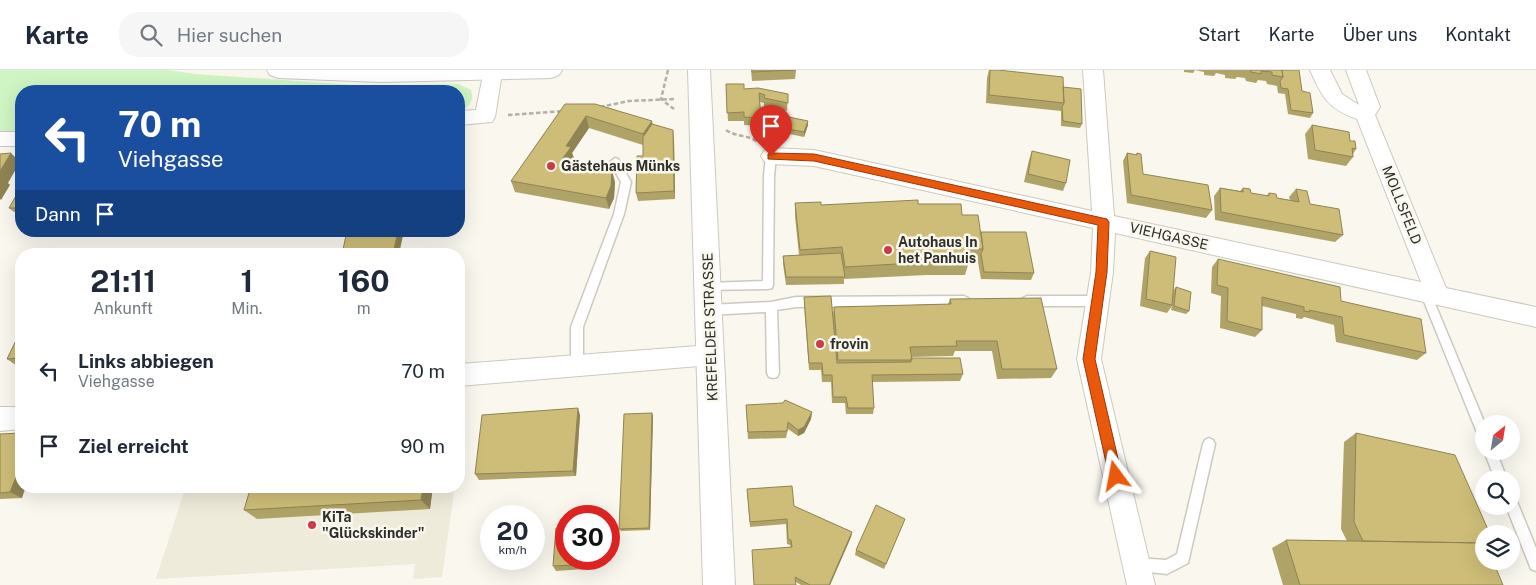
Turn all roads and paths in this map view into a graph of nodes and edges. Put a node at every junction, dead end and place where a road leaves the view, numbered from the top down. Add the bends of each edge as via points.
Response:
1 (278, 70) edge
2 (552, 70) edge
3 (668, 70) edge
4 (699, 70) edge
5 (1093, 70) edge
6 (1320, 70) edge
7 (1356, 70) edge
8 (492, 73) junction
9 (701, 98) junction
10 (661, 99) junction
11 (595, 108) edge
12 (568, 110) edge
13 (1365, 114) junction
14 (485, 117) junction
15 (465, 118) edge
16 (725, 122) edge
17 (0, 139) edge
18 (15, 139) edge
19 (771, 156) junction
20 (614, 162) dead end
21 (1104, 222) junction
22 (1432, 295) junction
23 (709, 298) junction
24 (975, 301) edge
25 (1012, 301) edge
26 (1097, 301) junction
27 (771, 308) junction
28 (1536, 317) edge
29 (711, 355) junction
30 (577, 366) junction
31 (773, 373) dead end
32 (465, 375) edge
33 (1477, 415) edge
34 (15, 418) edge
35 (0, 419) edge
36 (1209, 444) dead end
37 (1516, 515) edge
38 (1536, 564) edge
39 (1139, 575) edge
40 (719, 585) edge

1 - 8 main road
2 - 8 main road
3 - 10 path
4 - 9 main road, KREFELDER STRASSE
5 - 21 street
6 - 13 street via 1335,101 1349,110
7 - 13 street, MOLLSFELD via 1370,107
8 - 14 street
9 - 10 path
9 - 23 main road, KREFELDER STRASSE
10 - 11 path
12 - 14 path
13 - 22 street, MOLLSFELD
14 - 15 street
16 - 19 path via 726,130 733,135 754,139
17 - 18 street
19 - 21 street, VIEHGASSE via 814,158
19 - 23 lane via 768,285
20 - 30 lane via 626,182 620,214 577,327
21 - 22 street, VIEHGASSE
21 - 26 street
22 - 28 street, VIEHGASSE
22 - 33 lane
23 - 27 lane
23 - 29 main road, KREFELDER STRASSE
24 - 27 lane via 796,302
25 - 26 lane
26 - 39 street via 1089,359
27 - 31 lane
29 - 30 street
29 - 40 main road, KREFELDER STRASSE
30 - 32 street
34 - 35 street
36 - 39 lane via 1183,558 1167,567
37 - 38 lane

